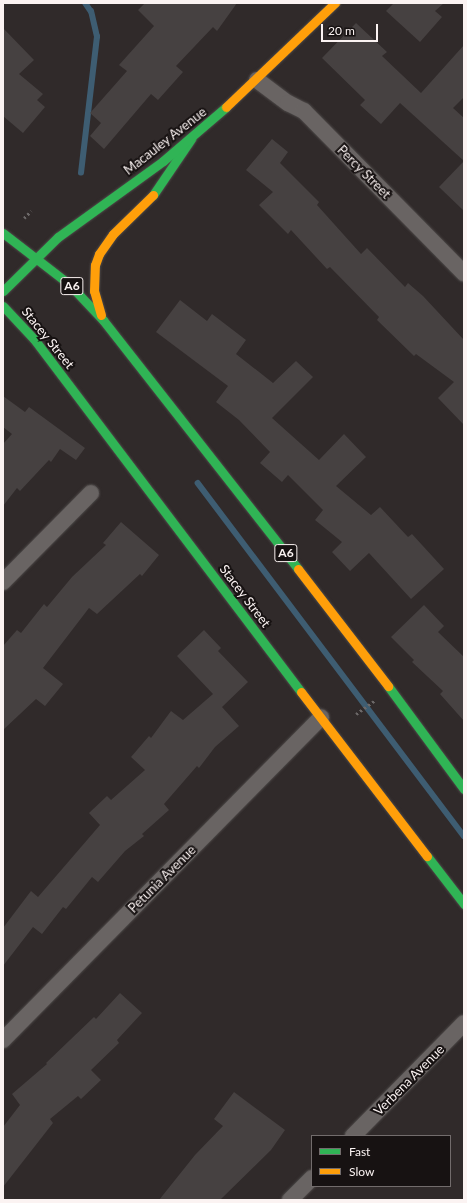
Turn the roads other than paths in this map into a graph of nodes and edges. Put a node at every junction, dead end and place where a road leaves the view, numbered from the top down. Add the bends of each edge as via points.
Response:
1 (335, 3) edge
2 (257, 80) junction
3 (191, 139) junction
4 (3, 234) edge
5 (34, 258) junction
6 (464, 274) edge
7 (3, 291) edge
8 (3, 306) edge
9 (103, 320) junction
10 (91, 493) dead end
11 (3, 582) edge
12 (321, 717) junction
13 (464, 789) edge
14 (464, 904) edge
15 (464, 1023) edge
16 (3, 1040) edge
17 (354, 1135) edge
18 (311, 1179) edge
19 (290, 1200) edge

1 - 2 main road, Macauley Avenue
2 - 3 main road, Macauley Avenue
2 - 6 street, Percy Street via 288,103 304,111
3 - 5 main road, Macauley Avenue via 58,237
3 - 9 main road via 156,192 113,234 99,254 95,265 94,292
4 - 5 main road, A6
5 - 7 main road, Macauley Avenue
5 - 9 main road, A6 via 69,284
8 - 12 main road, Stacey Street via 34,339 156,503
9 - 13 main road, A6 via 366,656
10 - 11 street
12 - 14 main road, Stacey Street
12 - 16 street, Petunia Avenue
15 - 17 street, Verbena Avenue
18 - 19 street

